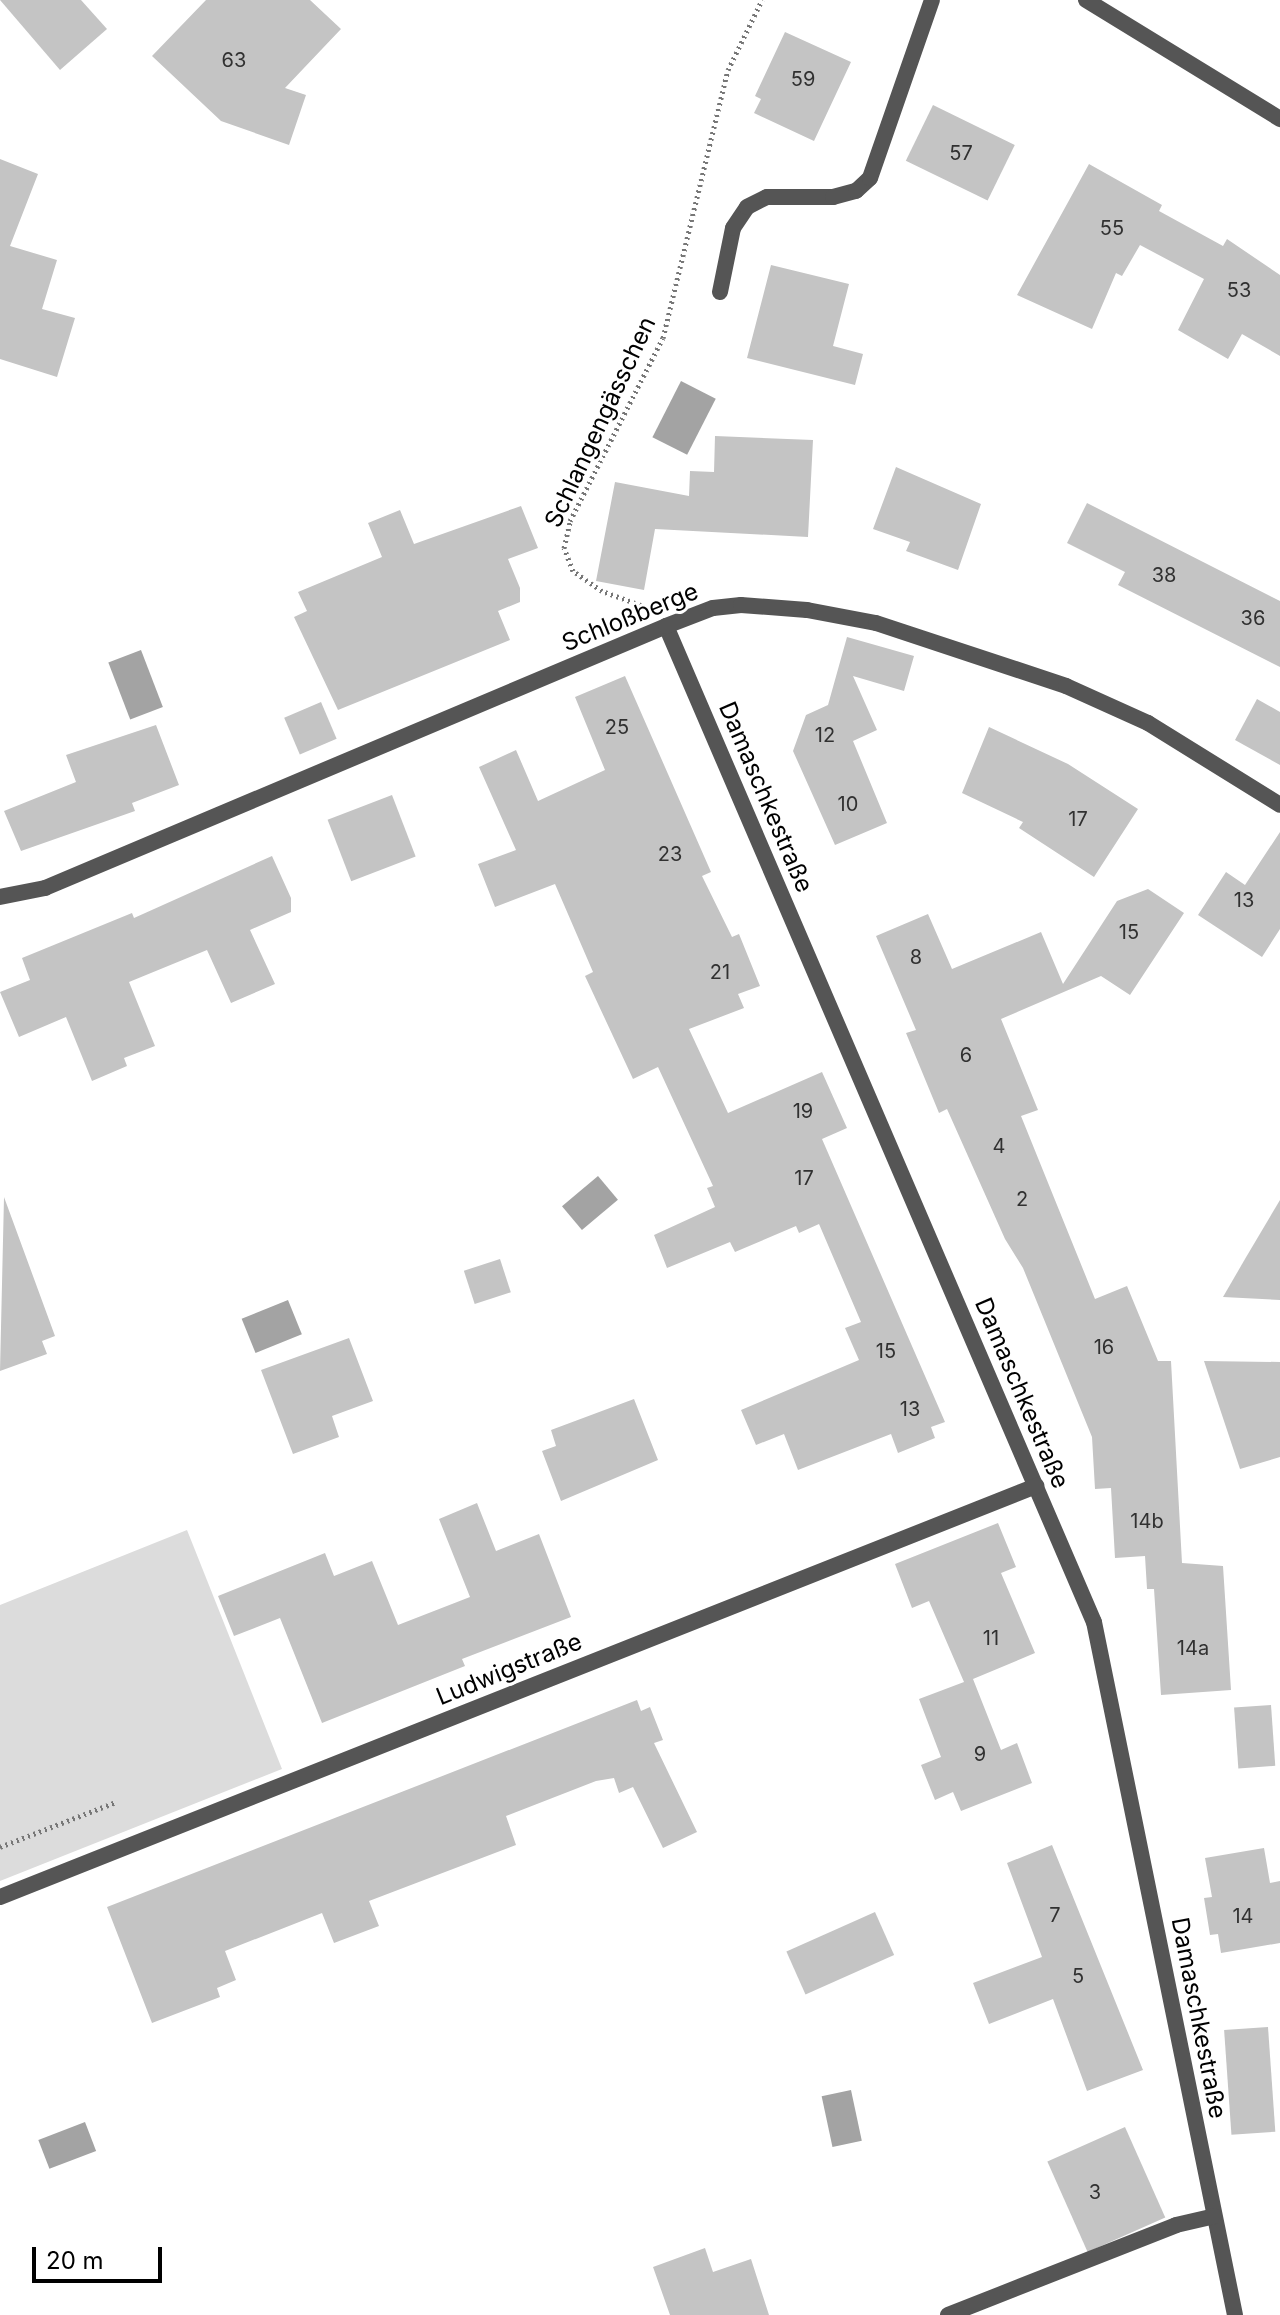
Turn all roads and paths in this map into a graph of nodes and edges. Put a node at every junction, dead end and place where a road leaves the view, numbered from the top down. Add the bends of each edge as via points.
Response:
1 (762, 0) edge
2 (932, 0) edge
3 (1086, 0) edge
4 (1280, 119) edge
5 (720, 292) dead end
6 (666, 626) junction
7 (1280, 805) edge
8 (0, 897) edge
9 (1036, 1486) junction
10 (116, 1802) dead end
11 (0, 1847) edge
12 (0, 1897) edge
13 (1214, 2216) junction
14 (948, 2315) edge
15 (1235, 2315) edge

1 - 6 path, Schlangengässchen via 728,70 663,338 570,521 564,548 573,571 602,591 648,608
2 - 5 street via 870,178 856,191 833,197 767,197 747,207 733,228
3 - 4 street
6 - 7 street, Schloßberge via 713,608 759,605 821,612 907,632 1033,673 1132,715
6 - 8 street, Schloßberge via 45,888
6 - 9 street, Damaschkestraße
9 - 12 street, Ludwigstraße
9 - 13 street, Damaschkestraße via 1097,1632
10 - 11 path
13 - 14 street via 1176,2225
13 - 15 street, Damaschkestraße

